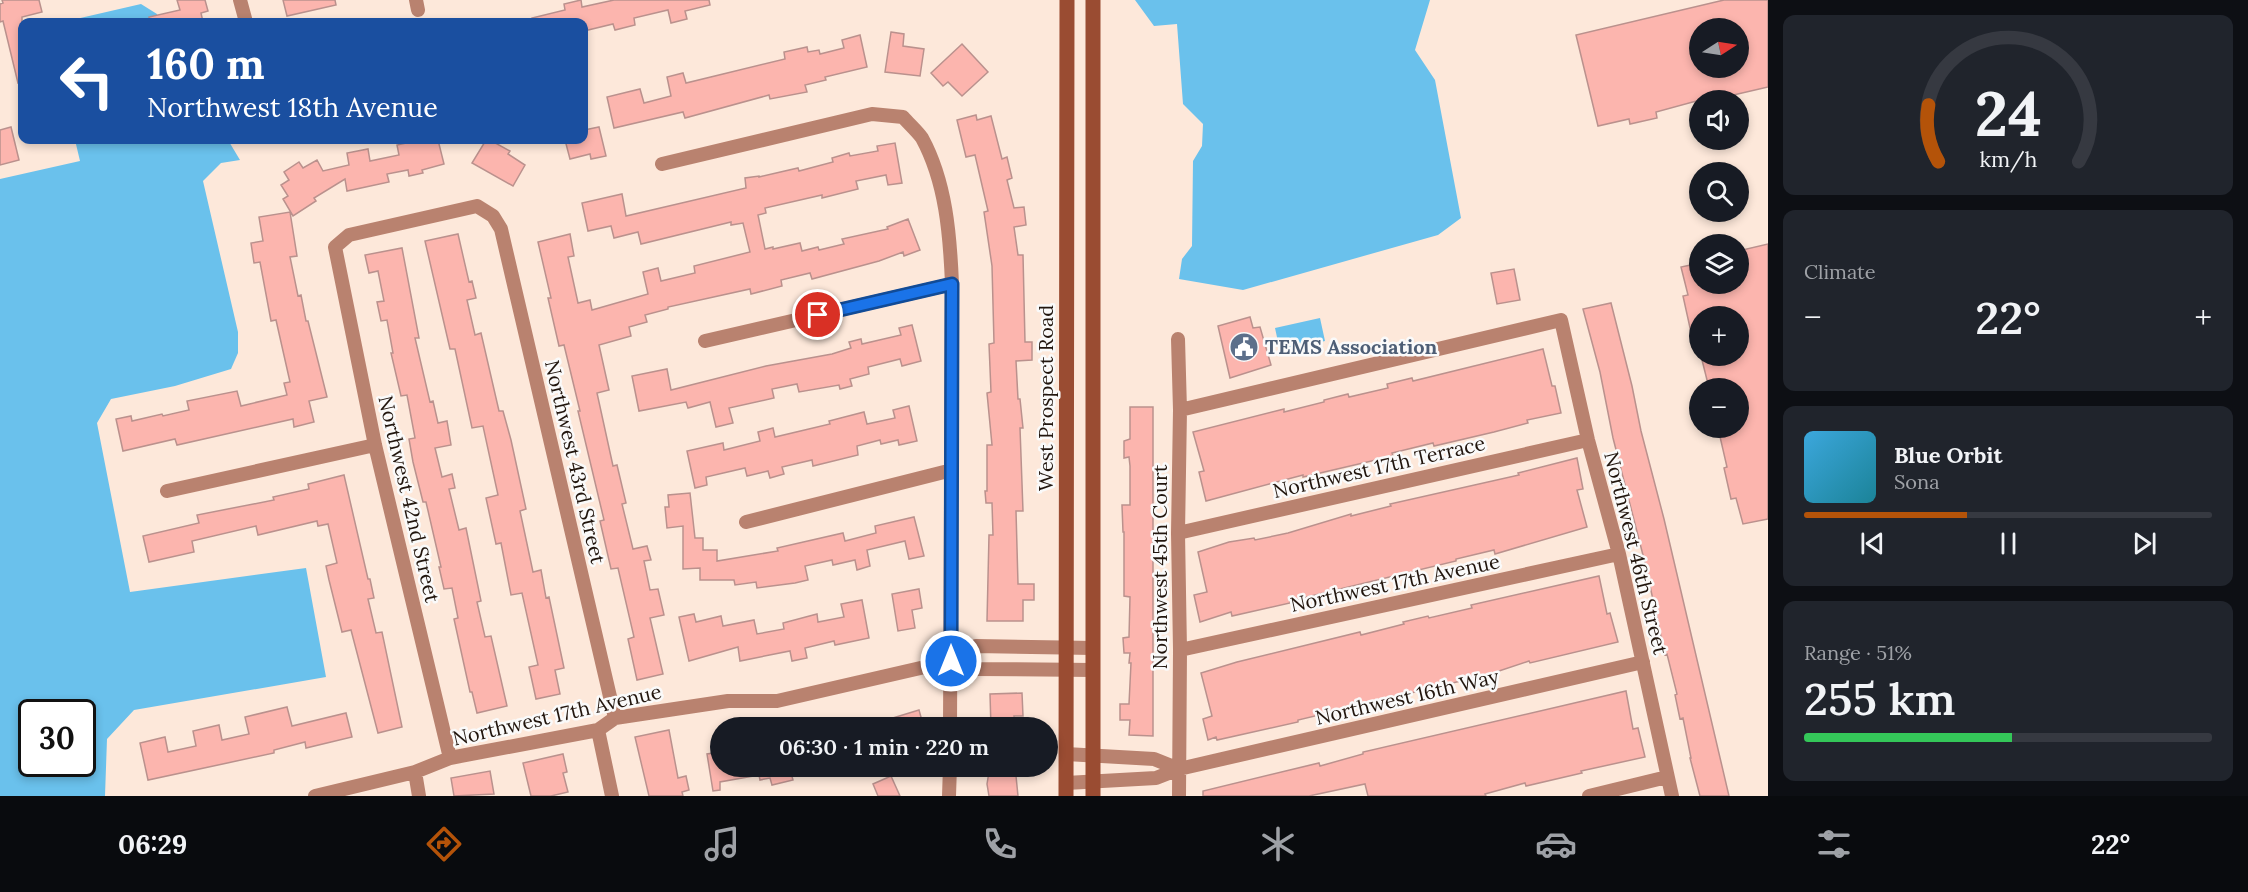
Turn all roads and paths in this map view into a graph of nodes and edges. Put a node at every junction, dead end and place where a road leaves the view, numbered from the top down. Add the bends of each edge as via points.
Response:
1 (240, 0) edge
2 (1067, 0) edge
3 (1093, 0) edge
4 (245, 18) edge
5 (662, 164) dead end
6 (493, 216) joint
7 (952, 284) junction
8 (1178, 339) dead end
9 (705, 342) dead end
10 (1180, 410) junction
11 (1588, 440) junction
12 (375, 445) junction
13 (952, 470) junction
14 (167, 491) dead end
15 (746, 522) dead end
16 (1178, 532) junction
17 (1619, 555) junction
18 (1066, 647) junction
19 (1093, 648) junction
20 (1180, 650) junction
21 (951, 661) junction
22 (1643, 662) junction
23 (1066, 670) junction
24 (1093, 670) junction
25 (950, 717) edge
26 (615, 718) junction
27 (598, 730) junction
28 (1066, 754) junction
29 (1093, 755) junction
30 (450, 758) junction
31 (1179, 769) junction
32 (415, 772) junction
33 (950, 777) edge
34 (1667, 777) junction
35 (1066, 789) edge
36 (1093, 789) edge
37 (315, 796) edge
38 (420, 796) edge
39 (612, 796) edge
40 (949, 796) edge
41 (1179, 796) edge
42 (1589, 796) edge
43 (1672, 796) edge

1 - 4 street
2 - 18 main road, West Prospect Road
3 - 19 main road
5 - 7 street via 872,114 903,117 921,137 935,169 949,231
6 - 12 street, Northwest 42nd Street via 477,206 349,235 335,247
6 - 26 street, Northwest 43rd Street via 504,241
7 - 9 street
7 - 13 street
8 - 10 street, Northwest 45th Court
10 - 11 street, Northwest 46th Street via 1561,320
10 - 16 street, Northwest 45th Court
11 - 16 street, Northwest 17th Terrace
11 - 17 street, Northwest 46th Street
12 - 14 street
12 - 30 street, Northwest 42nd Street
13 - 15 street
13 - 21 street
16 - 20 street, Northwest 45th Court
17 - 20 street, Northwest 17th Avenue
17 - 22 street, Northwest 46th Street
18 - 19 street, Northwest 17th Avenue
18 - 21 street, Northwest 17th Avenue via 976,646
18 - 23 main road, West Prospect Road
19 - 24 main road
20 - 31 street, Northwest 45th Court
21 - 23 street, Northwest 17th Avenue via 976,669
21 - 25 street
21 - 26 street, Northwest 17th Avenue via 777,701 728,701
22 - 31 street, Northwest 16th Way
22 - 34 street, Northwest 46th Street
23 - 24 street, Northwest 17th Avenue
23 - 28 main road, West Prospect Road
24 - 29 main road
26 - 27 street, Northwest 17th Avenue
27 - 30 street, Northwest 17th Avenue
27 - 39 street
28 - 29 street
28 - 35 main road, West Prospect Road
29 - 31 street via 1154,759
29 - 36 main road
30 - 32 street, Northwest 17th Avenue
31 - 36 street, Northwest 16th Way via 1156,778
31 - 41 street, Northwest 45th Court
32 - 37 street, Northwest 17th Avenue
32 - 38 street
33 - 40 street
34 - 42 street
34 - 43 street, Northwest 46th Street
35 - 36 street, Northwest 16th Way

